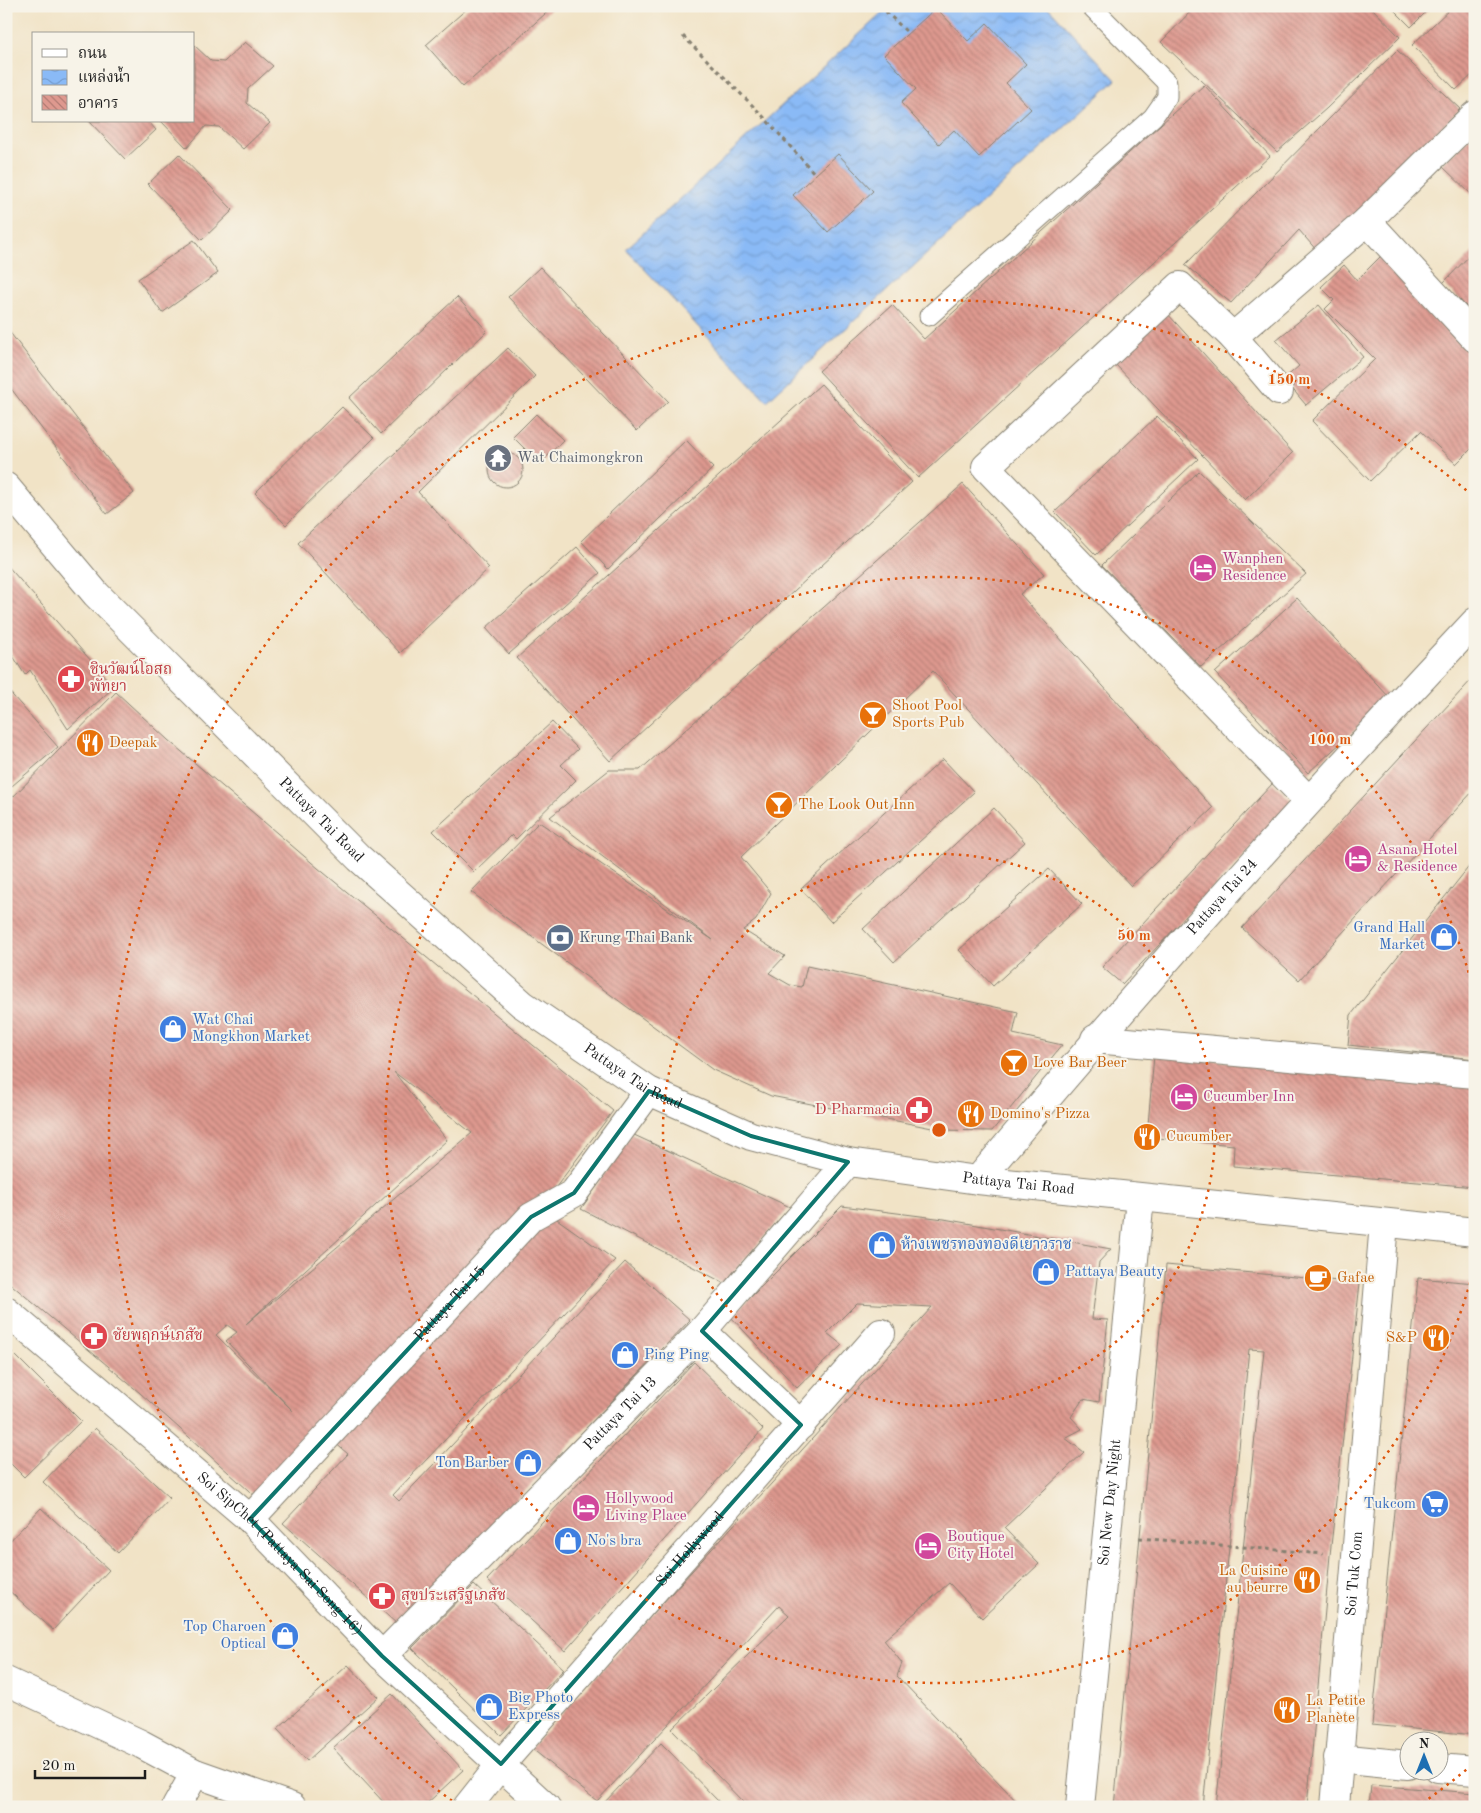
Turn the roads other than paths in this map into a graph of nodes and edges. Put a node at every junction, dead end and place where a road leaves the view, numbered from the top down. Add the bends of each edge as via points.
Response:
1 (1091, 6) edge
2 (1475, 115) edge
3 (1368, 222) junction
4 (929, 316) dead end
5 (1233, 337) junction
6 (1475, 338) edge
7 (1279, 391) dead end
8 (6, 487) edge
9 (1475, 622) edge
10 (1308, 800) junction
11 (1095, 1039) junction
12 (1475, 1074) edge
13 (649, 1091) junction
14 (848, 1162) junction
15 (978, 1180) junction
16 (1140, 1198) junction
17 (1384, 1223) junction
18 (1475, 1232) edge
19 (6, 1311) edge
20 (702, 1332) junction
21 (881, 1333) dead end
22 (801, 1425) junction
23 (250, 1518) junction
24 (382, 1656) junction
25 (6, 1681) edge
26 (1338, 1758) junction
27 (500, 1764) junction
28 (1398, 1764) edge
29 (1448, 1769) edge
30 (1475, 1771) edge
31 (195, 1773) junction
32 (176, 1807) edge
33 (292, 1807) edge
34 (467, 1807) edge
35 (546, 1807) edge
36 (1080, 1807) edge
37 (1335, 1807) edge

1 - 4 lane via 1167,83 1167,97 1153,117
2 - 3 street
3 - 5 street
3 - 6 street
5 - 7 street
5 - 10 street via 1180,286 986,467
8 - 13 street, Pattaya Tai Road via 96,594 359,858 522,1004
9 - 10 street, Pattaya Tai 24
10 - 11 street, Pattaya Tai 24
11 - 12 street
11 - 15 street, Pattaya Tai 24
13 - 14 street, Pattaya Tai Road via 751,1136
13 - 23 street, Pattaya Tai 15 via 574,1193 531,1217
14 - 15 street, Pattaya Tai Road
14 - 20 street, Pattaya Tai 13
15 - 16 street, Pattaya Tai Road
16 - 17 street, Pattaya Tai Road
16 - 36 street, Soi New Day Night
17 - 18 street, Pattaya Tai Road
17 - 26 street, Soi Tuk Com
19 - 23 street, Soi SipChet (Pattaya Sai Song 16)
20 - 22 street
20 - 24 street, Pattaya Tai 13
21 - 22 street, Soi Hollywood
22 - 27 street, Soi Hollywood
23 - 24 street, Soi SipChet (Pattaya Sai Song 16)
24 - 27 street, Soi SipChet (Pattaya Sai Song 16)
25 - 31 street
26 - 28 street
26 - 37 street, Soi Tuk Com
27 - 34 street, Soi Hollywood
27 - 35 street, Soi SipChet (Pattaya Sai Song 16)
29 - 30 street
31 - 32 street
31 - 33 street

